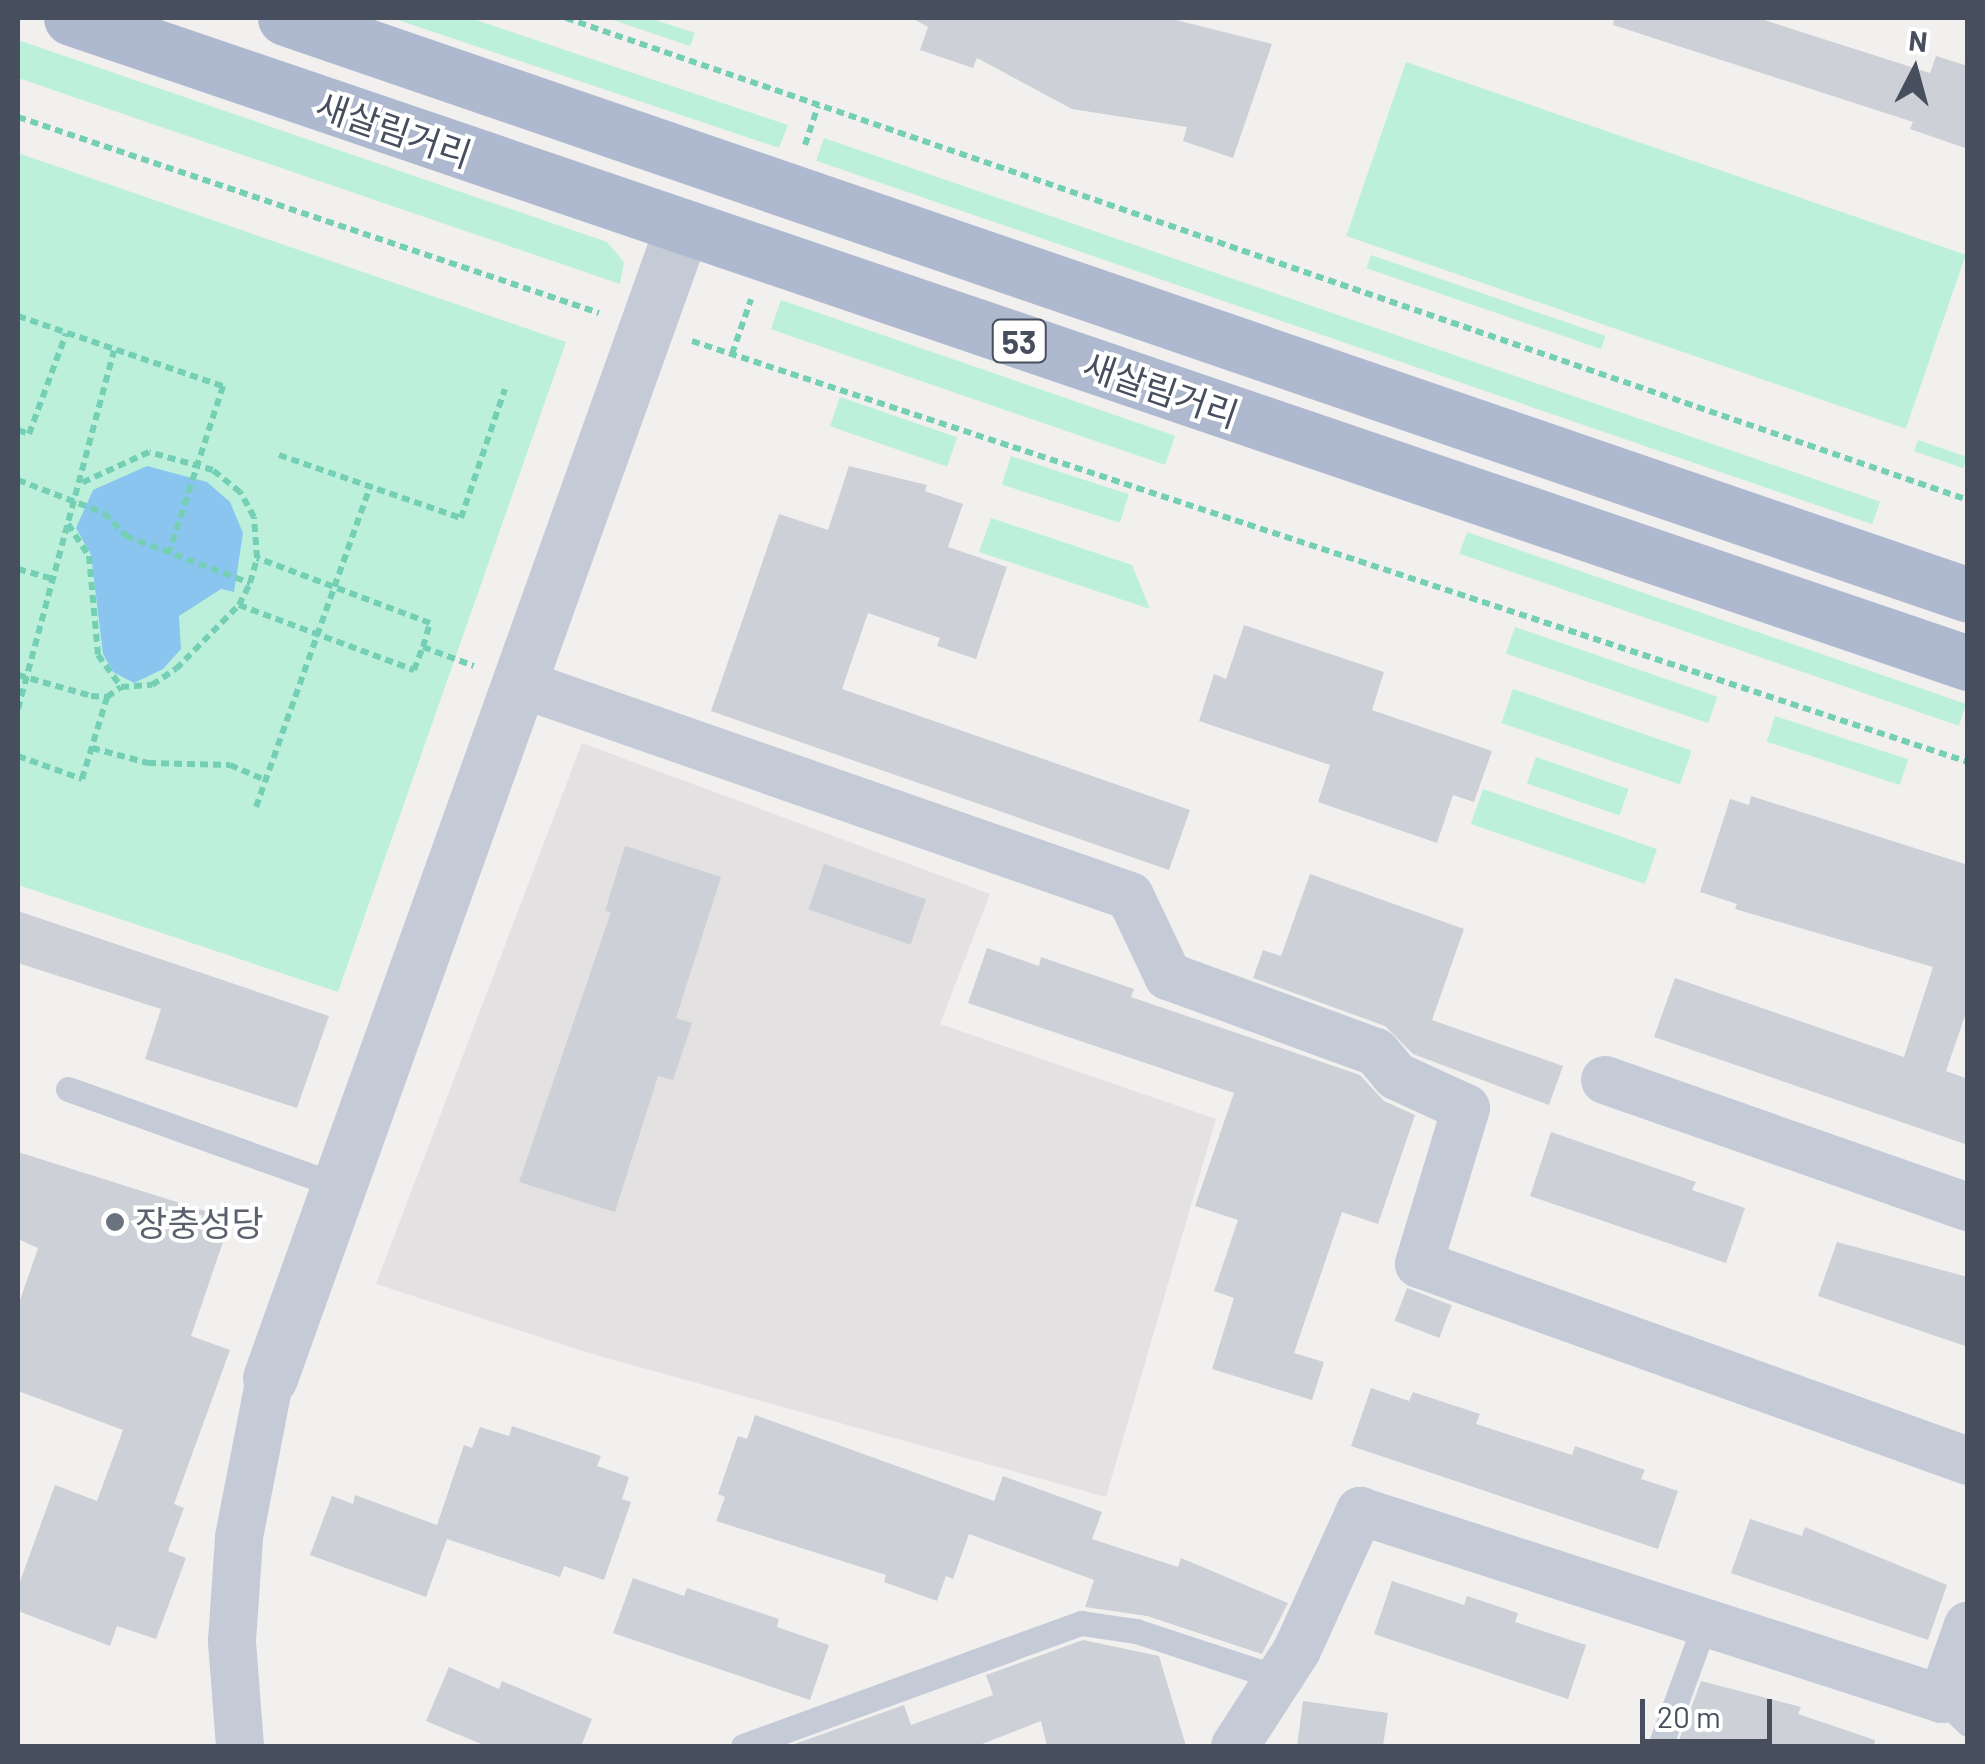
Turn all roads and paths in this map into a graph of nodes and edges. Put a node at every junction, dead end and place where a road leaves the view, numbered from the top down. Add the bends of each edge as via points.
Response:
1 (71, 18) edge
2 (285, 18) edge
3 (566, 18) edge
4 (18, 117) edge
5 (682, 228) junction
6 (18, 316) edge
7 (647, 329) junction
8 (66, 333) junction
9 (114, 351) junction
10 (506, 389) dead end
11 (18, 430) edge
12 (280, 455) dead end
13 (197, 463) junction
14 (18, 480) edge
15 (79, 484) junction
16 (370, 488) junction
17 (1968, 500) edge
18 (78, 504) junction
19 (68, 524) junction
20 (169, 552) junction
21 (257, 558) junction
22 (18, 569) edge
23 (54, 579) junction
24 (247, 581) junction
25 (334, 587) junction
26 (1968, 595) edge
27 (239, 605) junction
28 (317, 635) junction
29 (1968, 663) edge
30 (22, 676) edge
31 (519, 683) junction
32 (122, 687) junction
33 (107, 698) junction
34 (18, 708) edge
35 (92, 748) junction
36 (18, 756) edge
37 (1968, 762) edge
38 (266, 780) junction
39 (256, 807) dead end
40 (1605, 1080) dead end
41 (68, 1089) dead end
42 (338, 1186) junction
43 (1968, 1207) edge
44 (270, 1378) joint
45 (1968, 1461) edge
46 (1704, 1622) junction
47 (1968, 1625) edge
48 (1278, 1678) junction
49 (1955, 1712) edge
50 (240, 1746) edge
51 (743, 1746) edge
52 (1235, 1746) edge
53 (1660, 1746) edge

1 - 5 main road, 새살림거리 / 53
2 - 26 main road, 새살림거리 / 53
3 - 17 path
4 - 7 path
5 - 7 street
5 - 29 main road, 새살림거리 / 53
6 - 8 path
7 - 31 street
7 - 37 path
8 - 9 path
8 - 11 path via 29,434
9 - 13 path via 223,386
9 - 15 path
10 - 16 path via 461,518
12 - 16 path
13 - 15 path via 149,452
13 - 20 path
13 - 21 path via 240,492 254,517
14 - 18 path
15 - 18 path
16 - 25 path
18 - 19 path
18 - 20 path via 104,513 126,536
19 - 23 path
19 - 32 path via 89,556 98,655
20 - 24 path
21 - 24 path
21 - 25 path
22 - 23 path
23 - 30 path
24 - 27 path
25 - 28 path
25 - 28 path via 430,623 423,647 414,670
27 - 28 path
27 - 32 path via 176,669 152,685
28 - 38 path
30 - 33 path
30 - 34 path
31 - 42 street
31 - 45 street via 1130,896 1168,976 1376,1052 1396,1076 1466,1108 1419,1264
32 - 33 path
33 - 35 path
35 - 36 path via 82,779
35 - 38 path via 148,764 230,766
38 - 39 path
40 - 43 street
41 - 42 lane
42 - 44 street
44 - 50 street via 239,1537 232,1641
46 - 48 street via 1360,1511
46 - 49 street
46 - 53 lane
47 - 49 street
48 - 51 lane via 1136,1631 1080,1622
48 - 52 street

